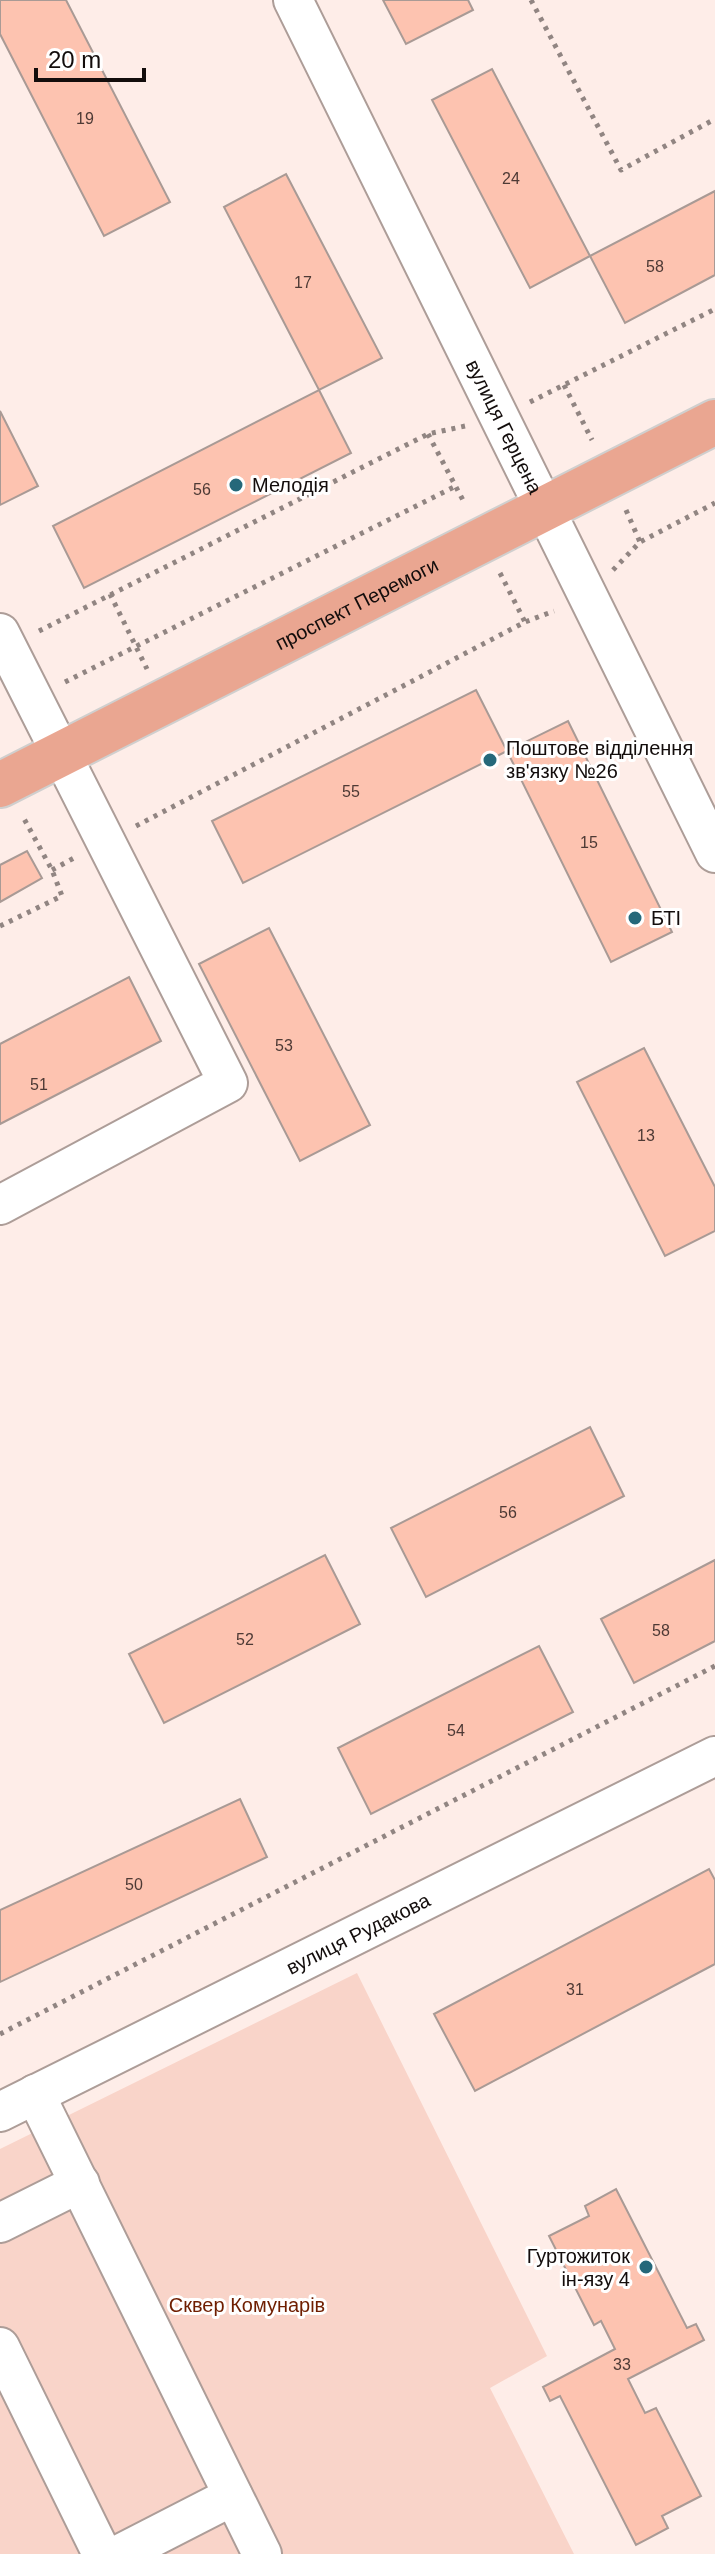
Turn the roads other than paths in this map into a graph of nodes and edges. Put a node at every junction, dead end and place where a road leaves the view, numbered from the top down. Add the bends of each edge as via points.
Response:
1 (293, 0) edge
2 (715, 422) edge
3 (545, 508) junction
4 (4, 640) edge
5 (61, 755) junction
6 (2, 784) edge
7 (715, 853) edge
8 (0, 1205) edge
9 (715, 1756) edge
10 (35, 2094) junction
11 (0, 2112) edge
12 (80, 2183) junction
13 (0, 2223) edge
14 (0, 2347) edge
15 (233, 2496) junction
16 (102, 2554) edge
17 (120, 2554) edge
18 (262, 2554) edge

1 - 3 street, вулиця Герцена
2 - 3 main road, проспект Перемоги
3 - 5 main road, проспект Перемоги
3 - 7 street, вулиця Герцена
4 - 5 street
5 - 6 main road, проспект Перемоги
5 - 8 street via 228,1083
9 - 10 street, вулиця Рудакова
10 - 11 street, вулиця Рудакова
10 - 12 street
12 - 13 street
12 - 15 street
14 - 16 street
15 - 17 street
15 - 18 street

